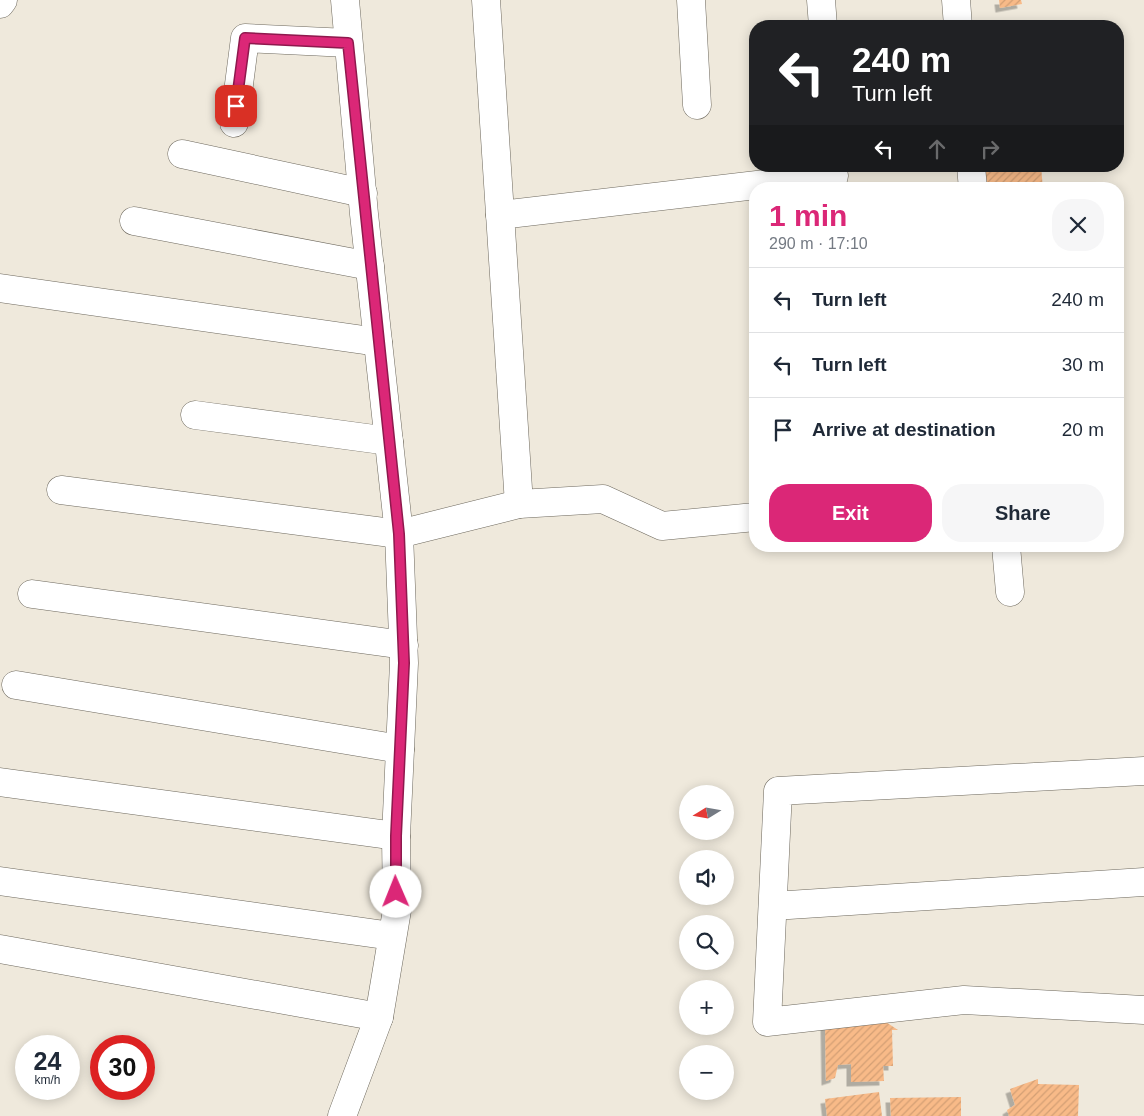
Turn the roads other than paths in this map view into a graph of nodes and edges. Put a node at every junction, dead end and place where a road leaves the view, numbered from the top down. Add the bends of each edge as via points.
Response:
1 (3, 0) edge
2 (345, 0) edge
3 (486, 0) edge
4 (691, 0) edge
5 (821, 0) edge
6 (956, 0) edge
7 (0, 4) edge
8 (823, 20) edge
9 (958, 20) edge
10 (348, 43) junction
11 (697, 105) dead end
12 (234, 123) dead end
13 (182, 154) dead end
14 (834, 177) edge
15 (790, 182) edge
16 (749, 187) edge
17 (362, 194) junction
18 (500, 215) junction
19 (134, 222) dead end
20 (370, 266) junction
21 (0, 288) edge
22 (378, 342) junction
23 (195, 415) dead end
24 (389, 441) junction
25 (61, 490) dead end
26 (519, 504) junction
27 (749, 518) edge
28 (399, 534) junction
29 (1007, 552) edge
30 (1010, 592) dead end
31 (32, 594) dead end
32 (404, 645) junction
33 (16, 685) dead end
34 (400, 749) junction
35 (1144, 771) edge
36 (0, 782) edge
37 (396, 836) junction
38 (0, 881) edge
39 (1144, 882) edge
40 (772, 906) junction
41 (392, 936) junction
42 (0, 949) edge
43 (1144, 1010) edge
44 (379, 1017) junction
45 (342, 1116) edge

1 - 7 street
2 - 10 street
3 - 18 street
4 - 11 street
5 - 8 street
6 - 9 street
10 - 12 street via 245,38
10 - 17 street
13 - 17 street
14 - 15 street
16 - 18 street
17 - 20 street
18 - 26 street
19 - 20 street
20 - 22 street
21 - 22 street
22 - 24 street
23 - 24 street
24 - 28 street
25 - 28 street
26 - 27 street via 603,499 662,526
26 - 28 street
28 - 32 street
29 - 30 street
31 - 32 street
32 - 34 street
33 - 34 street
34 - 37 street
35 - 40 street via 778,791
36 - 37 street
37 - 41 street via 397,910
38 - 41 street
39 - 40 street
40 - 43 street via 767,1022 964,1000
41 - 44 street
42 - 44 street
44 - 45 street

